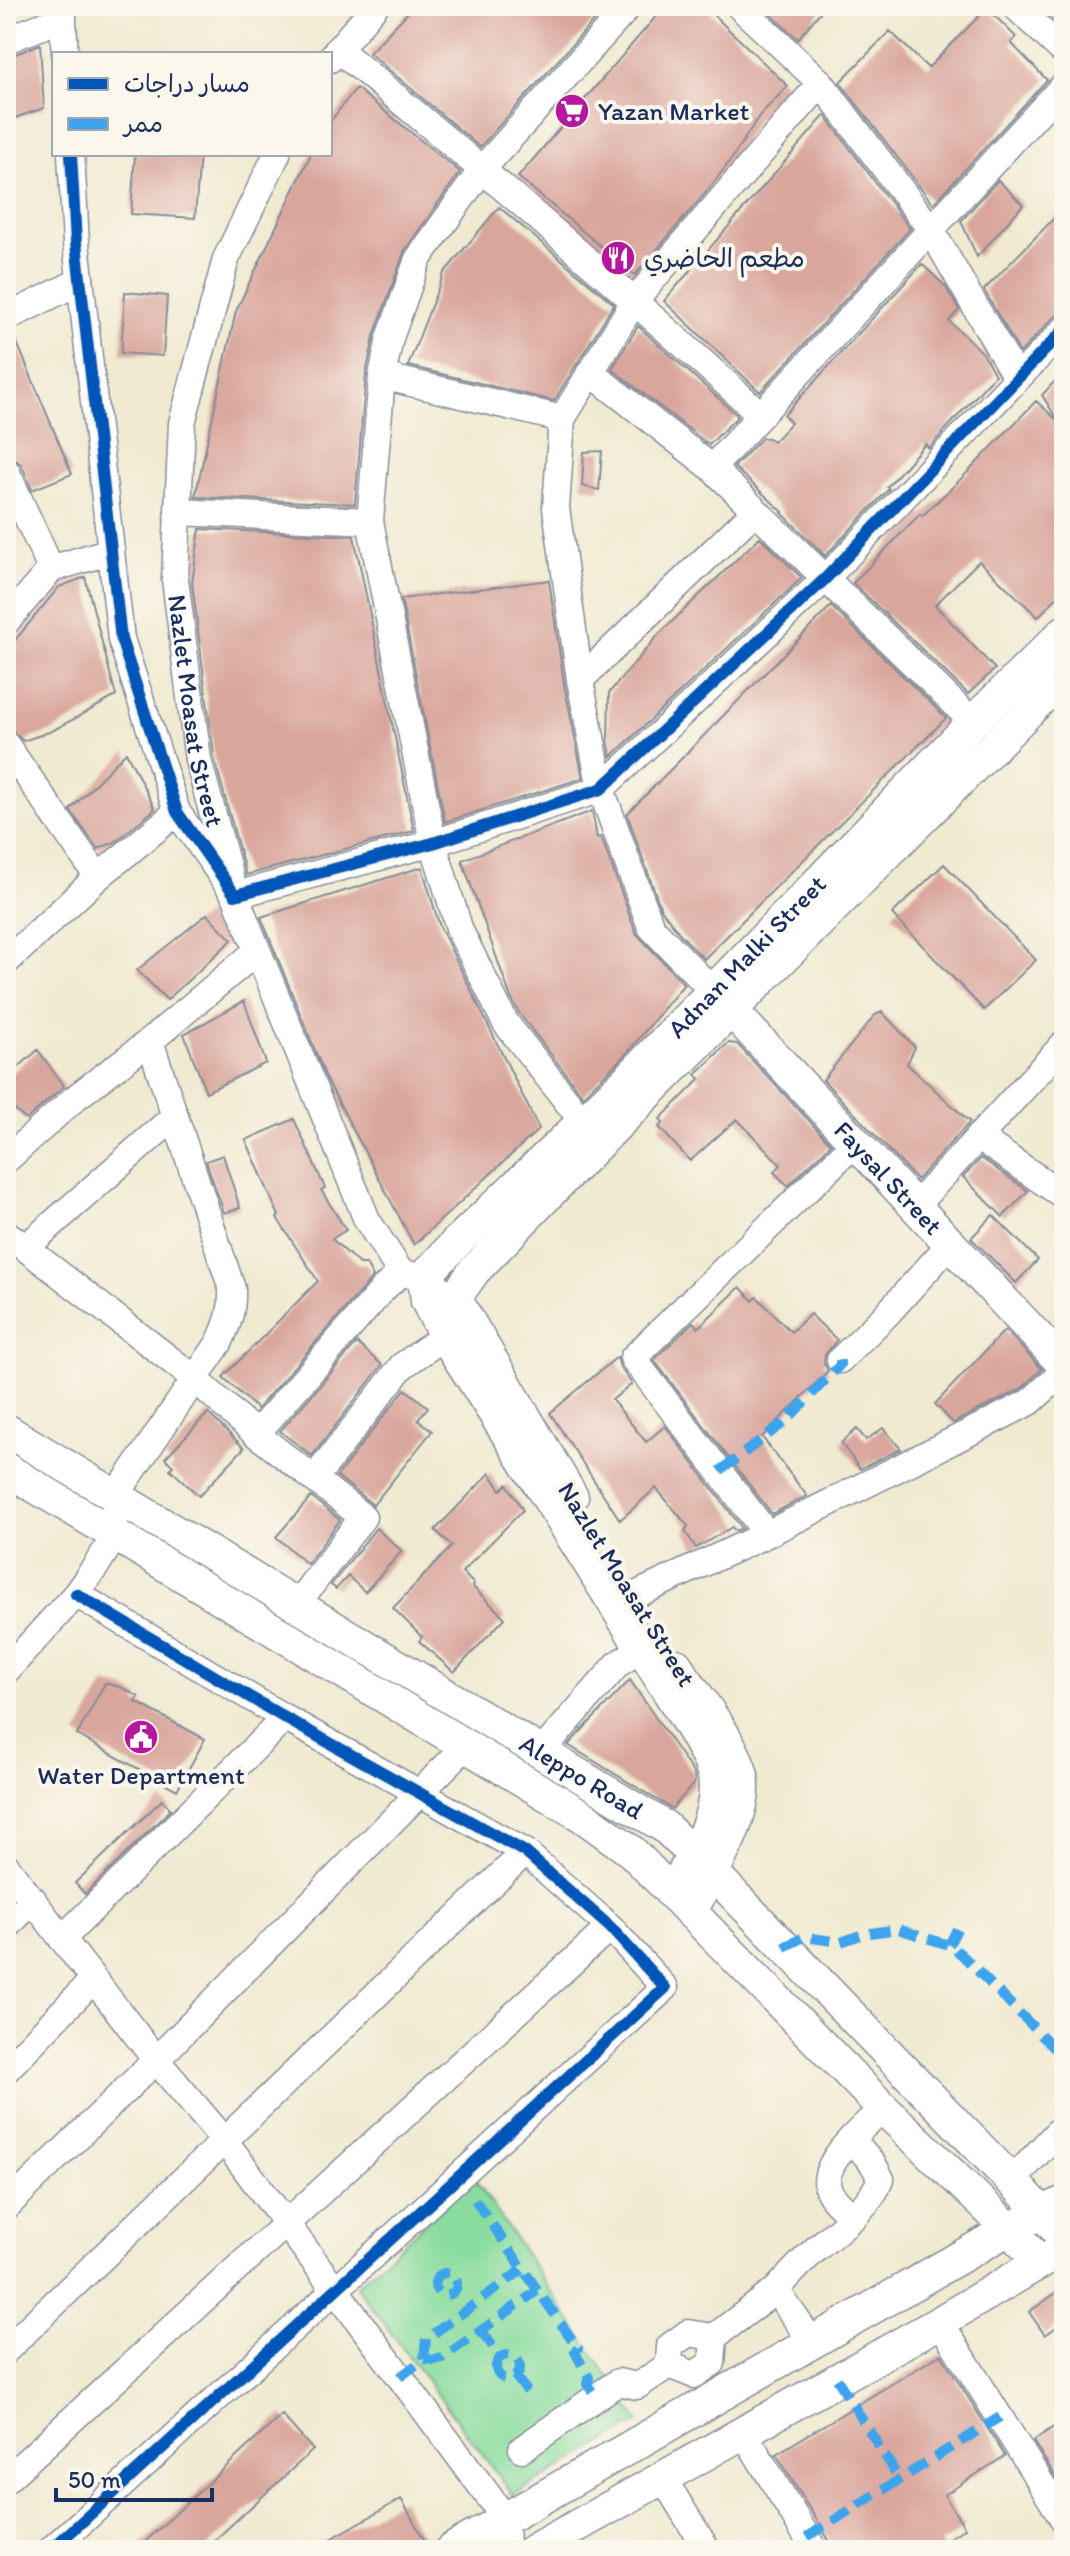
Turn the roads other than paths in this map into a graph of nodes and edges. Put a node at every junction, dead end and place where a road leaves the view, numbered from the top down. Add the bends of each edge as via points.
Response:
1 (375, 6) edge
2 (629, 6) edge
3 (1015, 6) edge
4 (741, 7) edge
5 (63, 12) edge
6 (6, 40) edge
7 (65, 52) edge
8 (1064, 52) edge
9 (334, 54) edge
10 (821, 83) junction
11 (1064, 85) edge
12 (71, 156) edge
13 (276, 156) edge
14 (483, 168) junction
15 (931, 230) junction
16 (80, 281) junction
17 (635, 300) junction
18 (6, 318) edge
19 (1064, 330) edge
20 (590, 372) junction
21 (382, 376) junction
22 (1017, 379) junction
23 (761, 415) junction
24 (562, 419) junction
25 (712, 468) junction
26 (6, 471) edge
27 (755, 511) junction
28 (178, 512) junction
29 (370, 521) junction
30 (111, 551) junction
31 (51, 569) junction
32 (825, 579) junction
33 (6, 622) edge
34 (1064, 632) edge
35 (1064, 676) edge
36 (580, 680) junction
37 (973, 722) junction
38 (8, 754) edge
39 (601, 789) junction
40 (177, 812) junction
41 (433, 843) junction
42 (98, 877) junction
43 (235, 895) junction
44 (257, 951) junction
45 (6, 962) edge
46 (721, 1000) junction
47 (150, 1041) junction
48 (1064, 1044) edge
49 (175, 1116) junction
50 (584, 1123) junction
51 (978, 1137) junction
52 (855, 1143) junction
53 (6, 1160) edge
54 (1064, 1196) edge
55 (915, 1206) junction
56 (16, 1241) edge
57 (950, 1244) junction
58 (413, 1275) junction
59 (455, 1298) junction
60 (445, 1336) junction
61 (840, 1360) dead end
62 (1064, 1365) edge
63 (1064, 1371) edge
64 (194, 1378) junction
65 (6, 1430) edge
66 (256, 1434) junction
67 (6, 1469) edge
68 (314, 1479) junction
69 (115, 1497) junction
70 (767, 1534) junction
71 (115, 1536) junction
72 (76, 1594) junction
73 (631, 1597) junction
74 (296, 1605) junction
75 (642, 1648) junction
76 (6, 1671) edge
77 (285, 1718) junction
78 (466, 1746) junction
79 (541, 1752) junction
80 (421, 1792) junction
81 (525, 1852) junction
82 (703, 1863) junction
83 (6, 1866) edge
84 (33, 1899) junction
85 (681, 1902) junction
86 (610, 1927) junction
87 (6, 1928) edge
88 (62, 1939) junction
89 (93, 1980) junction
90 (156, 2060) junction
91 (6, 2070) edge
92 (883, 2108) junction
93 (1064, 2125) edge
94 (852, 2139) junction
95 (224, 2140) junction
96 (1011, 2182) junction
97 (6, 2207) edge
98 (1053, 2207) edge
99 (853, 2217) junction
100 (285, 2223) junction
101 (1009, 2229) junction
102 (1064, 2239) edge
103 (1052, 2255) edge
104 (336, 2290) junction
105 (776, 2290) junction
106 (940, 2322) junction
107 (812, 2342) junction
108 (6, 2350) edge
109 (744, 2433) junction
110 (522, 2449) dead end
111 (663, 2478) junction
112 (6, 2480) edge
113 (505, 2518) junction
114 (1064, 2520) edge
115 (51, 2550) edge
116 (451, 2550) edge
117 (506, 2550) edge
118 (534, 2550) edge
119 (707, 2550) edge
120 (815, 2550) edge

1 - 9 street
2 - 14 street
3 - 8 street
4 - 10 street
5 - 6 street
5 - 7 street
9 - 14 street
10 - 15 street
10 - 17 street
11 - 15 street
12 - 16 street
13 - 28 street, Nazlet Moasat Street via 226,259 182,423
14 - 17 street
14 - 21 street via 418,259
15 - 22 street
15 - 23 street
16 - 18 street
16 - 30 street
17 - 20 street
17 - 23 street
19 - 22 street
20 - 24 street
20 - 25 street
21 - 24 street
21 - 29 street
22 - 32 street
23 - 25 street
24 - 36 street via 556,508
25 - 27 street
26 - 31 street
27 - 32 street
27 - 36 street
28 - 29 street
28 - 43 street, Nazlet Moasat Street via 175,579 198,760
29 - 41 street
30 - 31 street
30 - 40 street via 121,639
31 - 33 street
32 - 37 street
32 - 39 street
34 - 37 main road, Adnan Malki Street
35 - 46 main road, Adnan Malki Street
36 - 39 street
37 - 46 main road, Adnan Malki Street
38 - 42 street
39 - 41 street
39 - 46 street via 651,927
40 - 42 street
40 - 43 street
41 - 43 street
41 - 50 street via 460,931 505,1022
42 - 45 street
43 - 44 street, Nazlet Moasat Street
44 - 47 street
44 - 58 street, Nazlet Moasat Street via 367,1220
46 - 50 main road, Adnan Malki Street
46 - 52 main road, Faysal Street
46 - 59 main road, Adnan Malki Street
47 - 49 street
47 - 53 street
48 - 51 street
49 - 56 street
49 - 64 street via 232,1289 230,1321
50 - 58 main road, Adnan Malki Street via 455,1244
51 - 54 street
51 - 55 street
52 - 55 main road, Faysal Street
52 - 70 street via 633,1358
55 - 57 main road, Faysal Street
56 - 64 street
57 - 61 street
57 - 62 main road, Faysal Street
58 - 59 street, Nazlet Moasat Street
58 - 60 main road, Nazlet Moasat Street
58 - 66 street via 386,1286
59 - 73 main road, Nazlet Moasat Street
60 - 68 street via 402,1366
60 - 75 main road, Nazlet Moasat Street
63 - 70 street via 1030,1402
64 - 66 street
64 - 69 street
65 - 69 main road, Aleppo Road
66 - 68 street
67 - 71 main road, Aleppo Road
68 - 74 street via 363,1517
69 - 71 street
69 - 74 main road, Aleppo Road
70 - 73 street
71 - 72 street
71 - 78 main road, Aleppo Road
72 - 76 street
72 - 77 street
73 - 82 main road, Nazlet Moasat Street via 730,1746 742,1778 734,1829
74 - 79 main road, Aleppo Road
75 - 79 street via 618,1664
75 - 82 main road, Nazlet Moasat Street via 714,1775
77 - 80 street
77 - 88 street
78 - 80 street
78 - 85 main road, Aleppo Road via 584,1817 632,1852
79 - 82 main road, Aleppo Road via 649,1815
80 - 81 street
80 - 90 street
81 - 86 street
81 - 95 street
82 - 85 main road, Nazlet Moasat Street
82 - 96 main road, Aleppo Road
83 - 84 street
84 - 87 street
84 - 88 street
85 - 92 main road, Aleppo Road
86 - 100 street
86 - 104 street via 665,1988
88 - 89 street
89 - 90 street
89 - 91 street
90 - 95 street
90 - 97 street
92 - 94 street
92 - 101 main road, Aleppo Road
93 - 96 street
94 - 99 street via 828,2171 828,2189
94 - 99 street via 881,2179
95 - 100 street
95 - 108 street
96 - 98 main road, Aleppo Road
98 - 101 main road
98 - 102 main road, Aleppo Road
99 - 105 street
100 - 104 street
100 - 112 street
101 - 103 main road, Aleppo Road
101 - 107 main road
103 - 106 main road
104 - 113 street
104 - 115 street
105 - 107 street
105 - 110 street via 714,2337 712,2363 694,2375 669,2365 637,2386 618,2382
106 - 109 main road
106 - 114 street
107 - 113 main road
109 - 111 main road
109 - 120 street
111 - 118 main road
111 - 119 street
113 - 116 main road
113 - 117 street

